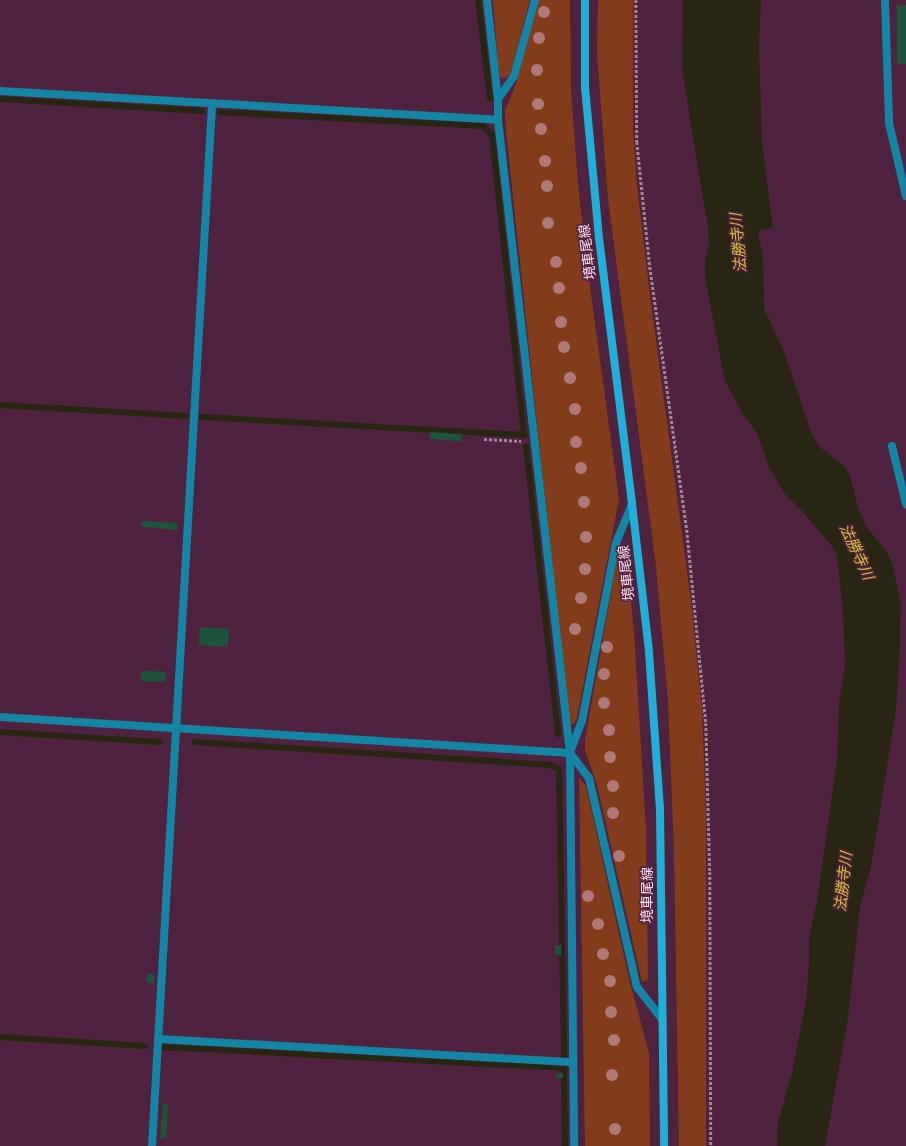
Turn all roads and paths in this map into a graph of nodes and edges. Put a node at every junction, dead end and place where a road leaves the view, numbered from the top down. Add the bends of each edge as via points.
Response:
1 (487, 0) edge
2 (535, 0) edge
3 (585, 0) edge
4 (636, 0) edge
5 (885, 0) edge
6 (0, 91) edge
7 (498, 99) junction
8 (212, 104) junction
9 (498, 120) junction
10 (906, 196) edge
11 (484, 439) dead end
12 (535, 441) junction
13 (892, 446) dead end
14 (632, 504) junction
15 (906, 504) edge
16 (0, 717) edge
17 (177, 728) junction
18 (570, 753) junction
19 (662, 1018) junction
20 (158, 1039) junction
21 (573, 1062) junction
22 (152, 1146) edge
23 (574, 1146) edge
24 (664, 1146) edge
25 (711, 1146) edge

1 - 7 street
2 - 7 street via 514,76
3 - 14 main road, 境車尾線 via 585,87 599,238
4 - 25 path via 637,142 650,267 687,530 706,723 710,872
5 - 10 street via 889,123
6 - 8 street
7 - 9 street
8 - 9 street
8 - 17 street
9 - 12 street
11 - 12 path
12 - 18 street
13 - 15 street
14 - 18 street via 616,543 582,721
14 - 19 main road, 境車尾線 via 649,652 660,808
16 - 17 street
17 - 18 street
17 - 20 street
18 - 19 street via 589,778 637,987
18 - 21 street
19 - 24 main road, 境車尾線
20 - 21 street
20 - 22 street
21 - 23 street

